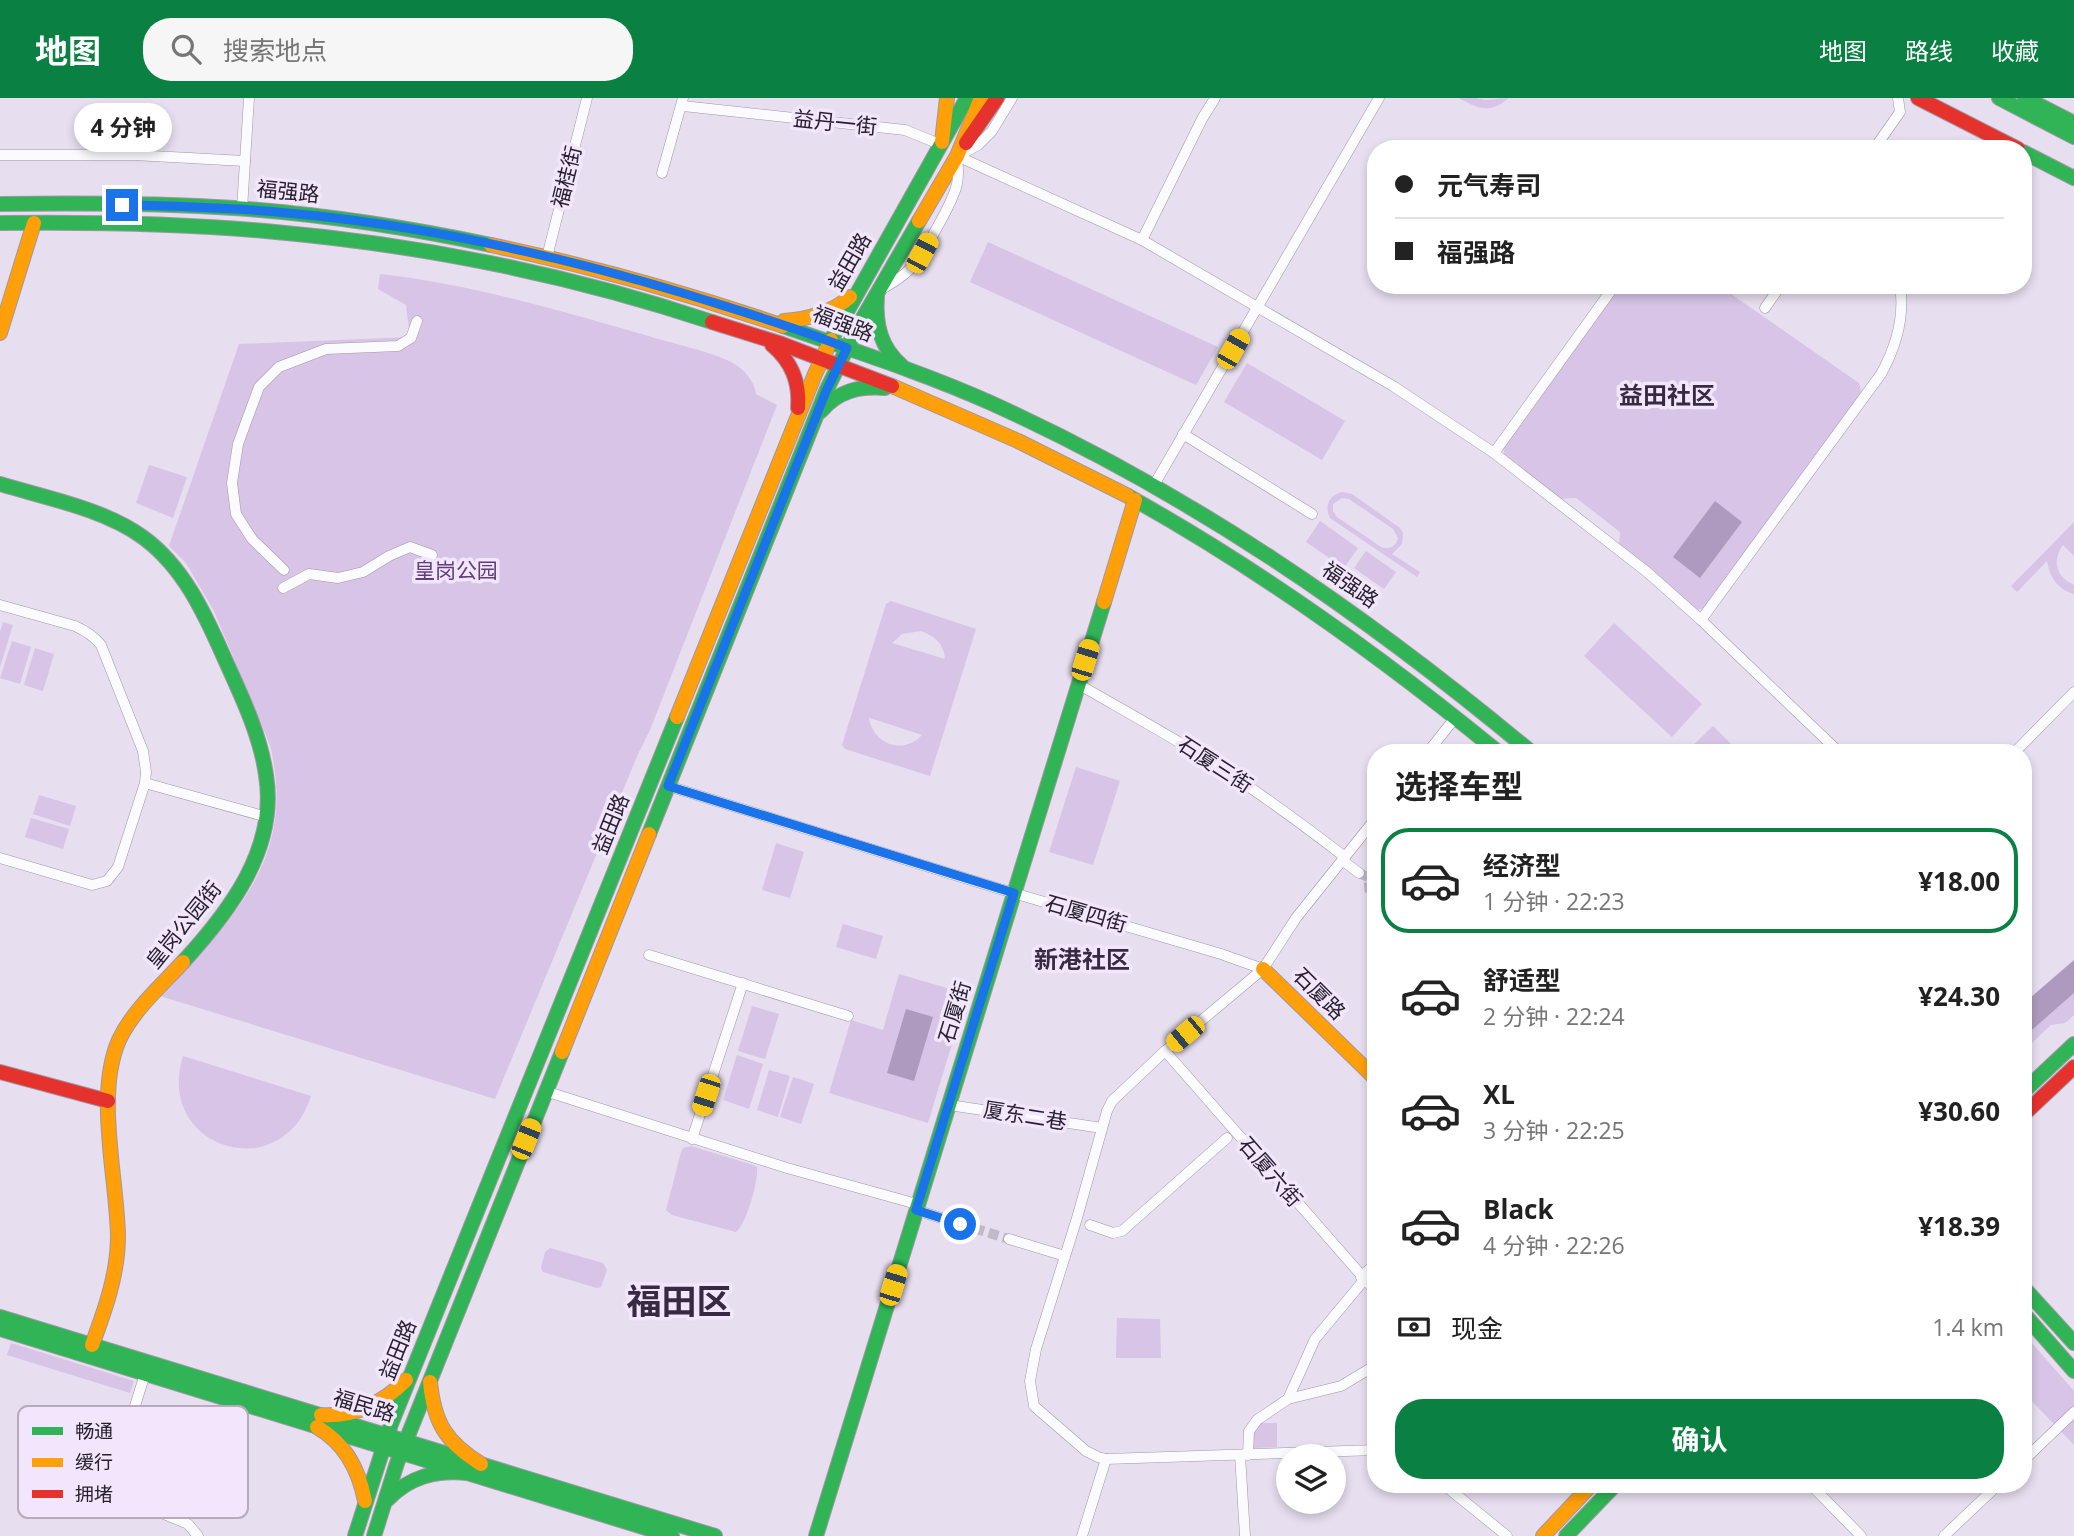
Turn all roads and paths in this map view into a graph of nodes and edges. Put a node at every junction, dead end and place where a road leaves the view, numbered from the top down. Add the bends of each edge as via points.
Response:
1 (249, 98) edge
2 (587, 98) edge
3 (947, 98) edge
4 (967, 98) edge
5 (981, 98) edge
6 (996, 98) edge
7 (1012, 98) edge
8 (1215, 98) edge
9 (1379, 98) edge
10 (1898, 98) edge
11 (1918, 98) edge
12 (1999, 98) edge
13 (2025, 98) edge
14 (683, 102) edge
15 (2074, 123) edge
16 (2074, 137) edge
17 (1880, 140) edge
18 (2000, 140) edge
19 (942, 145) junction
20 (0, 155) edge
21 (957, 156) junction
22 (2032, 157) edge
23 (245, 161) junction
24 (662, 173) dead end
25 (2074, 178) edge
26 (0, 204) edge
27 (242, 209) junction
28 (34, 222) junction
29 (0, 223) edge
30 (1142, 240) junction
31 (547, 257) junction
32 (857, 291) junction
33 (878, 291) junction
34 (1609, 294) edge
35 (1775, 294) edge
36 (1900, 294) edge
37 (1258, 306) junction
38 (1765, 308) dead end
39 (418, 321) dead end
40 (770, 321) junction
41 (0, 333) edge
42 (761, 336) junction
43 (830, 341) junction
44 (847, 348) junction
45 (822, 358) junction
46 (839, 365) junction
47 (914, 373) junction
48 (905, 391) junction
49 (815, 418) junction
50 (796, 421) junction
51 (1184, 434) junction
52 (1494, 453) junction
53 (0, 484) edge
54 (1154, 485) junction
55 (1135, 500) junction
56 (1312, 514) dead end
57 (432, 555) dead end
58 (284, 570) dead end
59 (283, 588) dead end
60 (0, 605) edge
61 (1701, 620) junction
62 (1078, 684) junction
63 (2074, 692) edge
64 (1455, 718) junction
65 (1434, 744) edge
66 (1488, 744) edge
67 (1522, 744) edge
68 (1831, 744) edge
69 (2023, 744) edge
70 (145, 783) junction
71 (668, 786) junction
72 (267, 817) junction
73 (1367, 831) edge
74 (0, 858) edge
75 (1344, 858) junction
76 (1359, 873) tunnel mouth
77 (1014, 893) junction
78 (649, 955) dead end
79 (1264, 969) junction
80 (743, 984) junction
81 (848, 1016) dead end
82 (2074, 1044) edge
83 (1165, 1051) junction
84 (2074, 1067) edge
85 (1367, 1070) edge
86 (0, 1072) edge
87 (2032, 1084) edge
88 (545, 1091) junction
89 (108, 1101) junction
90 (949, 1105) junction
91 (2032, 1107) edge
92 (1102, 1128) junction
93 (1227, 1138) dead end
94 (692, 1139) junction
95 (917, 1206) junction
96 (960, 1224) tunnel mouth
97 (1090, 1225) dead end
98 (1009, 1239) tunnel mouth
99 (1065, 1256) junction
100 (1367, 1273) edge
101 (1362, 1279) junction
102 (1367, 1284) edge
103 (2032, 1297) edge
104 (0, 1317) edge
105 (2032, 1323) edge
106 (0, 1329) edge
107 (2074, 1343) edge
108 (92, 1345) junction
109 (413, 1369) junction
110 (1367, 1370) edge
111 (2074, 1371) edge
112 (145, 1374) junction
113 (430, 1380) junction
114 (1288, 1399) junction
115 (135, 1406) edge
116 (2074, 1412) edge
117 (319, 1421) junction
118 (385, 1441) junction
119 (403, 1447) junction
120 (1367, 1450) edge
121 (2032, 1452) edge
122 (1244, 1455) junction
123 (1106, 1459) junction
124 (481, 1464) junction
125 (467, 1473) junction
126 (1454, 1493) edge
127 (1584, 1493) edge
128 (1607, 1493) edge
129 (1819, 1493) edge
130 (1989, 1493) edge
131 (365, 1506) junction
132 (382, 1508) junction
133 (171, 1518) edge
134 (645, 1532) edge
135 (198, 1536) edge
136 (355, 1536) edge
137 (374, 1536) edge
138 (672, 1536) edge
139 (715, 1536) edge
140 (816, 1536) edge
141 (1082, 1536) edge
142 (1245, 1536) edge
143 (1507, 1536) edge
144 (1543, 1536) edge
145 (1566, 1536) edge
146 (1861, 1536) edge
147 (1944, 1536) edge

1 - 23 street
2 - 31 street, 福桂街
3 - 19 main road, 益田路
4 - 19 main road, 益田路
5 - 21 main road, 益田路
6 - 21 main road, 益田路
7 - 21 street via 992,131
8 - 30 street
9 - 37 street
10 - 17 street via 1900,112
11 - 18 main road
12 - 16 main road
13 - 15 main road
14 - 19 street, 益丹一街 via 905,130
14 - 24 street
19 - 32 main road, 益田路
20 - 23 street
21 - 30 street
21 - 33 main road, 益田路
22 - 25 main road
23 - 27 street
26 - 27 main road, 福强路
27 - 31 main road, 福强路 via 374,223
28 - 29 main road, 福强路
28 - 41 main road
28 - 42 main road, 福强路 via 269,230 401,247 544,275
30 - 37 street
31 - 40 main road, 福强路
32 - 40 main road via 819,316
32 - 43 main road, 益田路
33 - 44 main road, 益田路
33 - 47 main road via 879,336 893,359
34 - 52 street
35 - 38 street
36 - 61 street via 1898,334 1881,374
37 - 51 street
37 - 52 street
39 - 58 street via 411,338 398,346 326,349 279,367 259,387 238,444 232,483 236,514 252,539
40 - 43 main road, 福强路
42 - 45 main road, 福强路
42 - 50 main road via 785,355 793,370 799,401
43 - 44 main road, 福强路
43 - 45 main road, 益田路
44 - 46 main road, 益田路
44 - 47 main road, 福强路
45 - 46 main road, 福强路
45 - 50 main road, 益田路
46 - 48 main road, 福强路
46 - 49 main road, 益田路
47 - 54 main road, 福强路 via 990,403
48 - 49 main road via 848,390 825,404
48 - 55 main road, 福强路
49 - 71 main road, 益田路
50 - 109 main road, 益田路
51 - 54 street
51 - 56 street
52 - 61 street
53 - 72 main road, 皇岗公园街 via 119,523 177,568 195,595 258,737 267,780
54 - 67 main road, 福强路 via 1279,561 1371,625
55 - 62 main road, 石厦街
55 - 64 main road, 福强路 via 1295,600
57 - 59 street via 410,547 363,572 338,578 309,574
60 - 70 street via 75,626 101,645 143,751
61 - 68 street
62 - 75 street, 石厦三街 via 1215,765
62 - 77 main road, 石厦街
63 - 69 street
64 - 65 street
64 - 66 main road, 福强路
70 - 72 street
70 - 74 street via 118,867 107,881 87,884
71 - 77 street, 石厦四街
71 - 88 main road, 益田路
72 - 89 main road, 皇岗公园街 via 257,855 233,901 124,1029 113,1059
73 - 75 street
75 - 76 street, 石厦三街
75 - 79 street via 1296,918
77 - 79 street, 石厦四街
77 - 90 main road, 石厦街
78 - 80 street
79 - 83 street
79 - 85 main road, 石厦路
80 - 81 street
80 - 94 street
82 - 87 main road
83 - 92 street via 1115,1096
83 - 101 street, 石厦六街
84 - 91 main road
86 - 89 main road
88 - 94 street
88 - 113 main road, 益田路
89 - 108 main road, 皇岗公园街 via 118,1256
90 - 92 street, 厦东二巷
90 - 95 main road, 石厦街
92 - 99 street
93 - 97 street via 1122,1231 1113,1233
94 - 95 street
95 - 96 street
95 - 140 main road, 石厦街
98 - 99 street
99 - 123 street via 1031,1368 1032,1401 1080,1446
100 - 101 street
101 - 102 street, 石厦六街
101 - 114 street via 1315,1339
103 - 107 main road
104 - 108 main road, 福民路
105 - 111 main road
106 - 112 main road, 福民路
108 - 117 main road, 福民路
109 - 117 main road via 378,1402
109 - 118 main road, 益田路
110 - 114 street via 1342,1385
112 - 115 street
112 - 117 main road, 福民路
113 - 119 main road, 益田路
113 - 124 main road via 435,1416 442,1429 462,1452
114 - 122 street via 1251,1427
116 - 121 street
117 - 118 main road, 福民路
117 - 131 main road via 344,1450
118 - 119 main road, 福民路
118 - 131 main road, 益田路
119 - 124 main road, 福民路
119 - 125 main road, 福民路
119 - 132 main road, 益田路
120 - 122 street
122 - 123 street
122 - 142 street
123 - 141 street
124 - 139 main road, 福民路
125 - 132 main road via 442,1471 418,1477 395,1491
125 - 134 main road, 福民路
126 - 143 street
127 - 144 main road
128 - 145 main road
129 - 146 street
130 - 147 street
131 - 136 main road, 益田路
132 - 137 main road, 益田路
133 - 135 street via 187,1524
134 - 138 main road, 福民路

